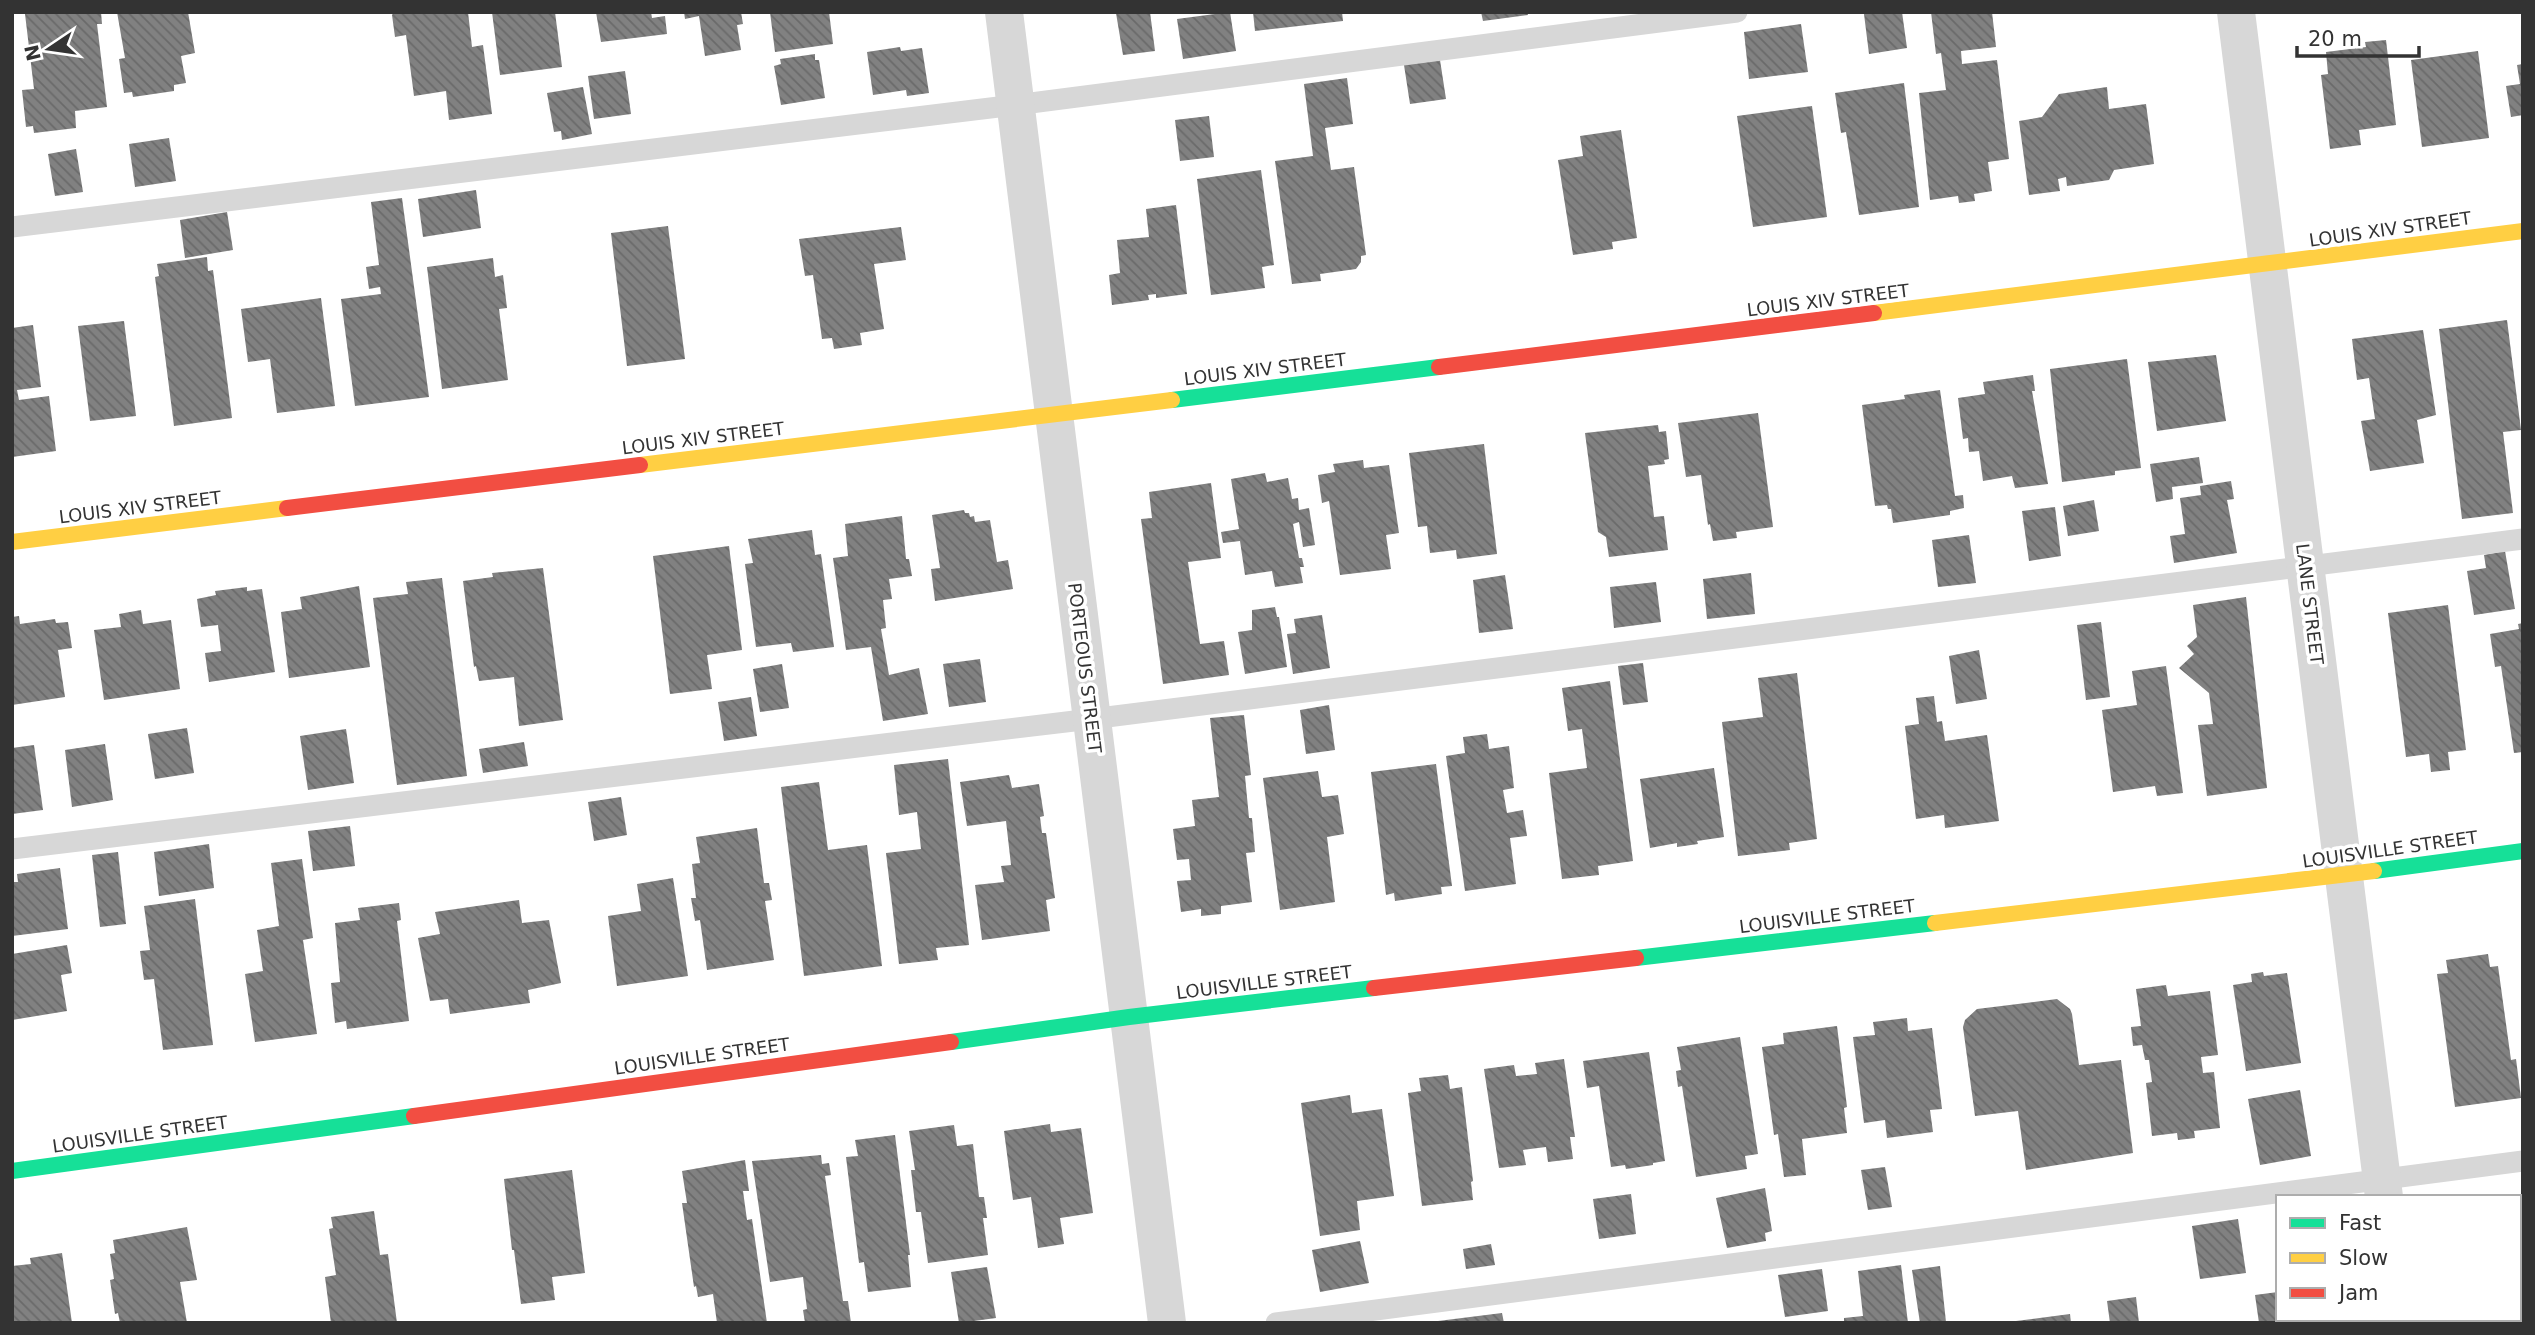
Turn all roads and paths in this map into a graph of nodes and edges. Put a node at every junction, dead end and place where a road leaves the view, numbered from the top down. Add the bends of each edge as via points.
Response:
1 (1004, 12) edge
2 (1737, 12) edge
3 (2236, 12) edge
4 (1016, 104) junction
5 (12, 227) edge
6 (2523, 231) edge
7 (2268, 265) junction
8 (1054, 414) junction
9 (2523, 539) edge
10 (12, 542) edge
11 (2305, 565) junction
12 (1091, 719) junction
13 (12, 849) edge
14 (2523, 850) edge
15 (2344, 875) junction
16 (1129, 1017) junction
17 (2523, 1161) edge
18 (12, 1171) edge
19 (2383, 1187) edge
20 (2318, 1195) edge
21 (2276, 1200) edge
22 (1167, 1323) edge
23 (1276, 1323) edge

1 - 4 street, PORTEOUS STREET
2 - 4 lane
3 - 7 street, LANE STREET
4 - 5 lane
4 - 8 street, PORTEOUS STREET
6 - 7 street, LOUIS XIV STREET
7 - 8 street, LOUIS XIV STREET
7 - 11 street, LANE STREET
8 - 10 street, LOUIS XIV STREET
8 - 12 street, PORTEOUS STREET
9 - 11 lane
11 - 12 lane
11 - 15 street, LANE STREET
12 - 13 lane
12 - 16 street, PORTEOUS STREET
14 - 15 street, LOUISVILLE STREET
15 - 16 street, LOUISVILLE STREET
15 - 19 street, LANE STREET
16 - 18 street, LOUISVILLE STREET
16 - 22 street, PORTEOUS STREET
17 - 19 lane
19 - 20 lane
21 - 23 lane

